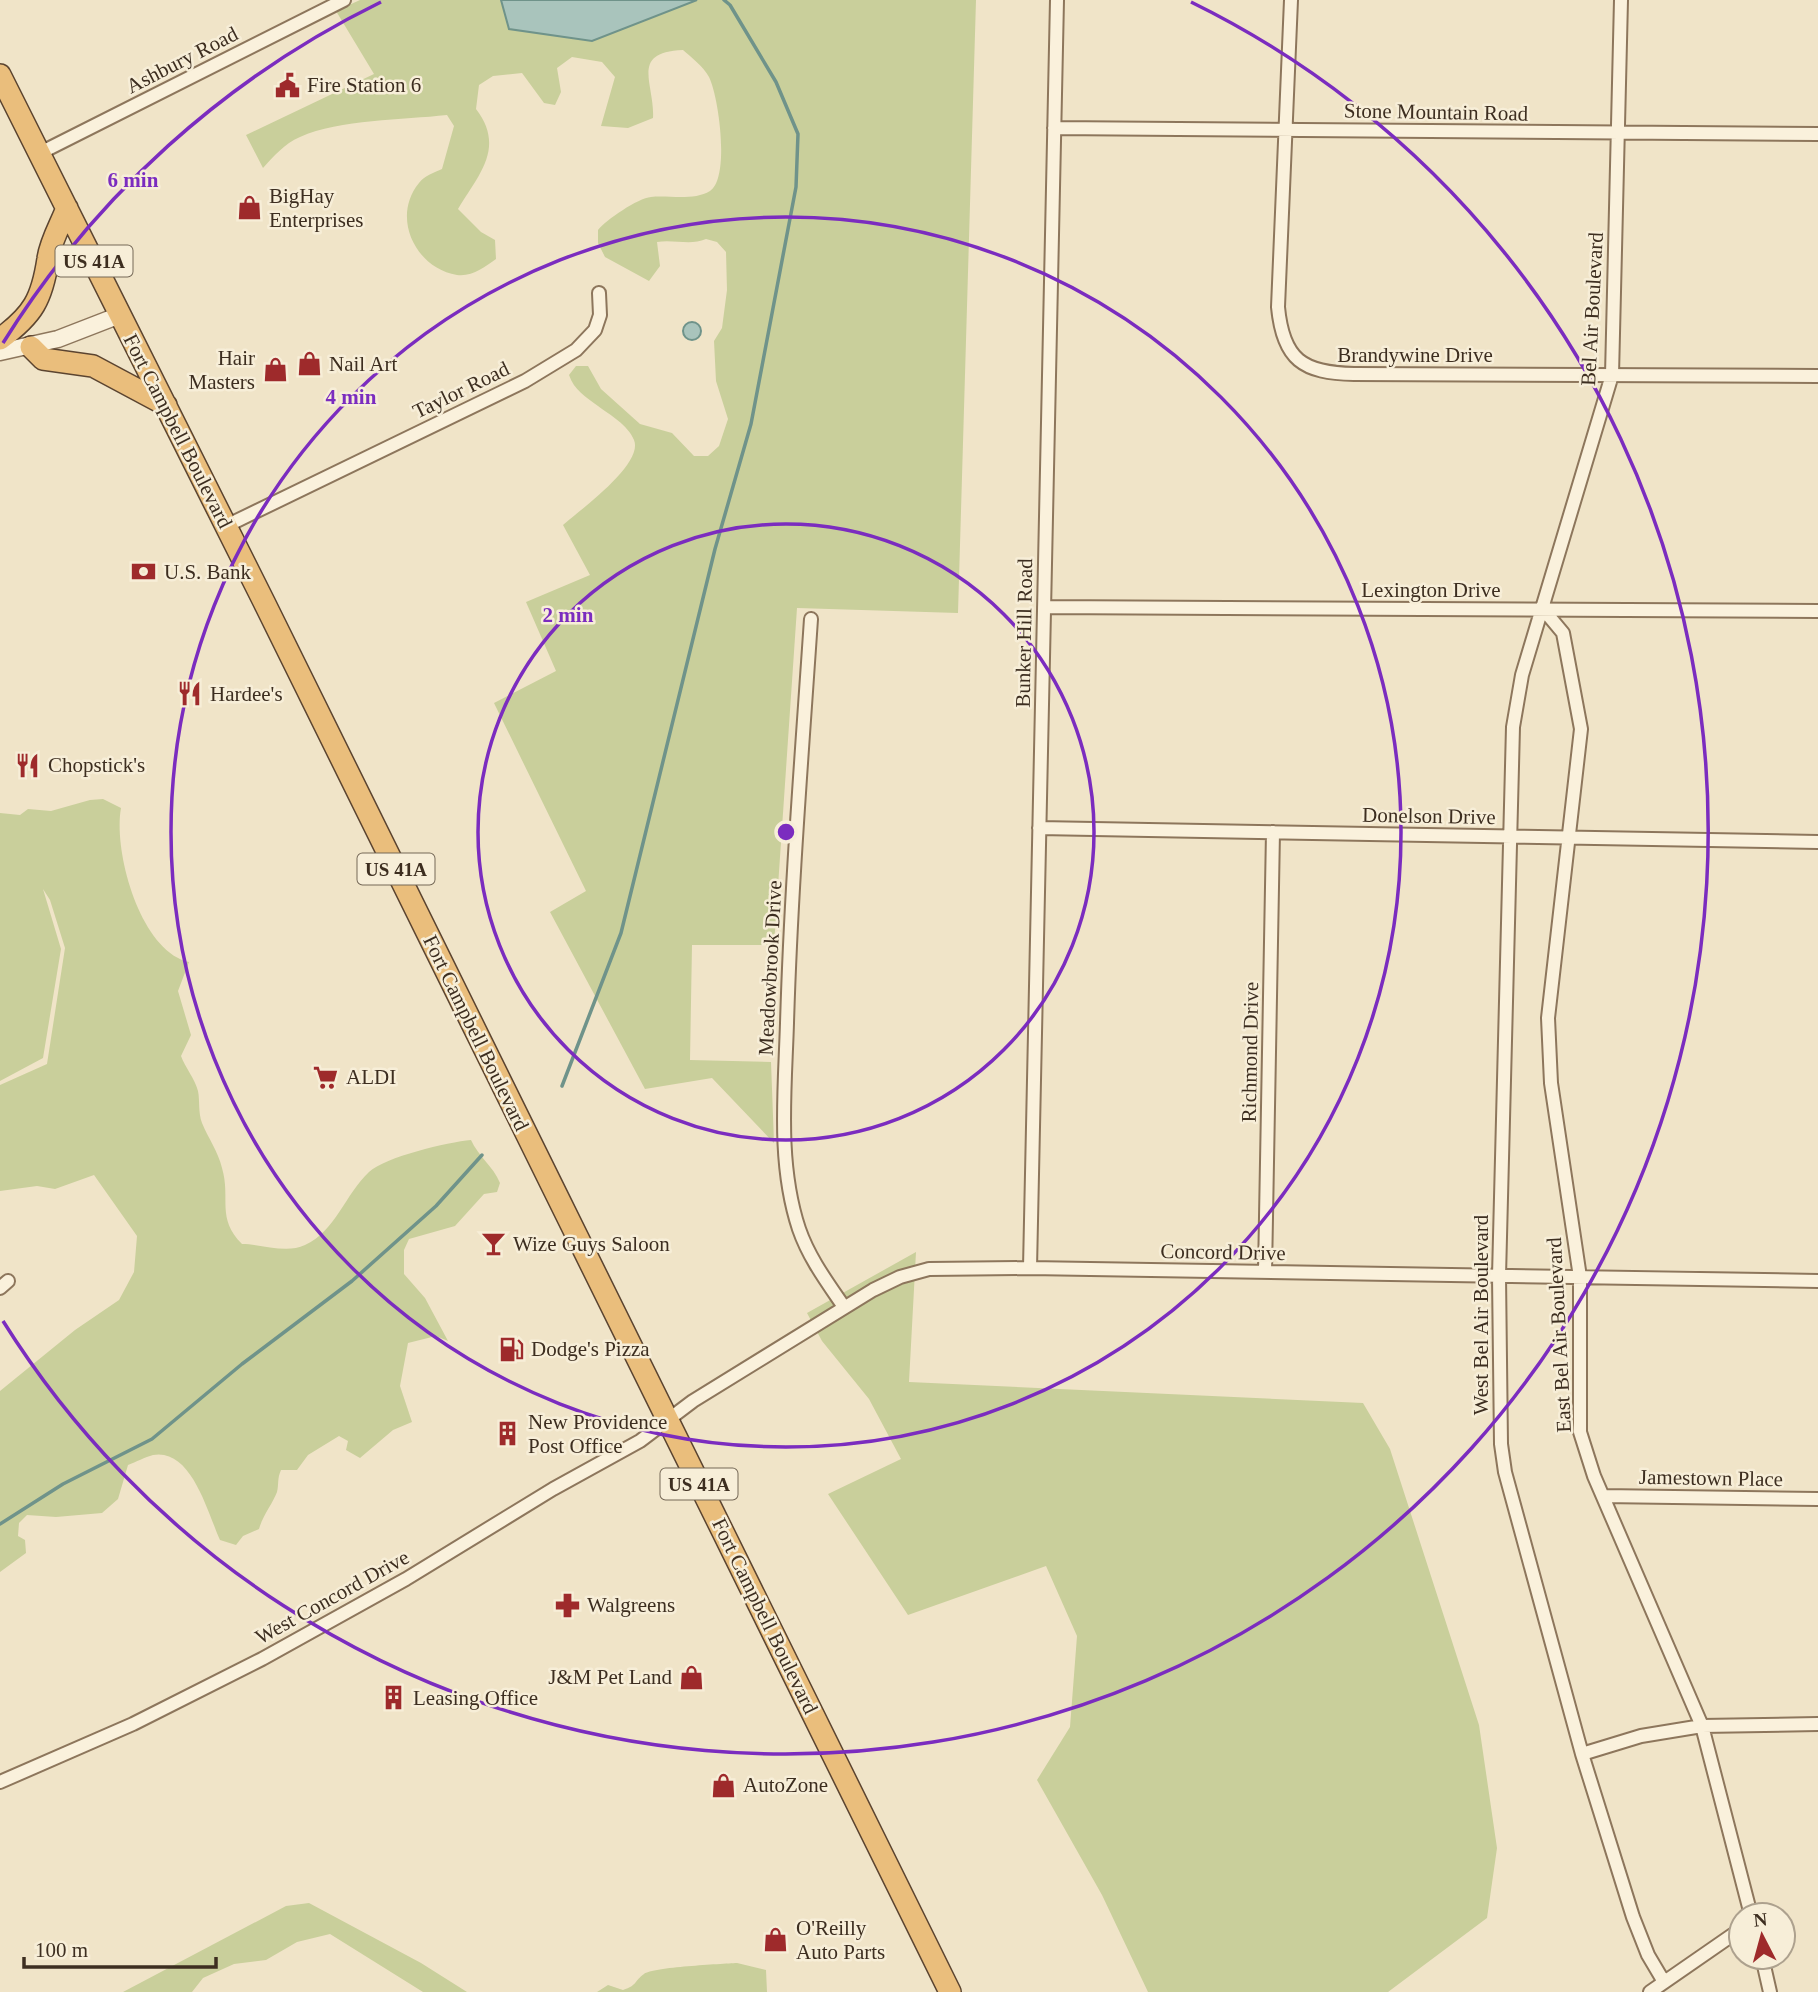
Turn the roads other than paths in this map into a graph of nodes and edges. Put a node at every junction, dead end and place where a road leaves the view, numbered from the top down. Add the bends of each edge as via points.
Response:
1 (344, 0) edge
2 (1057, 0) edge
3 (1291, 0) edge
4 (1620, 0) edge
5 (324, 4) edge
6 (0, 75) edge
7 (1054, 128) junction
8 (1287, 130) junction
9 (1618, 133) junction
10 (1818, 134) edge
11 (38, 154) junction
12 (66, 208) junction
13 (599, 293) dead end
14 (120, 315) junction
15 (0, 339) edge
16 (31, 347) junction
17 (0, 352) edge
18 (1612, 375) junction
19 (1818, 376) edge
20 (166, 405) junction
21 (226, 527) junction
22 (1044, 607) junction
23 (1543, 610) junction
24 (1818, 611) edge
25 (811, 619) dead end
26 (1039, 828) junction
27 (1273, 832) junction
28 (1510, 836) junction
29 (1570, 837) junction
30 (1818, 842) edge
31 (1030, 1268) junction
32 (1265, 1272) junction
33 (1499, 1276) junction
34 (1580, 1277) junction
35 (1818, 1281) edge
36 (844, 1307) junction
37 (668, 1420) junction
38 (1603, 1496) junction
39 (1818, 1499) edge
40 (1818, 1724) edge
41 (1702, 1726) junction
42 (1582, 1754) junction
43 (0, 1782) edge
44 (1747, 1901) edge
45 (1727, 1939) edge
46 (1765, 1971) edge
47 (1664, 1982) junction
48 (950, 1992) edge
49 (1650, 1992) edge
50 (1770, 1992) edge

1 - 5 street, Ashbury Road
2 - 7 street, Bunker Hill Road
3 - 8 street, Brandywine Drive
4 - 9 street, Bel Air Boulevard
5 - 11 street, Ashbury Road
6 - 11 highway, Fort Campbell Boulevard / US 41A
7 - 8 street, Stone Mountain Road
7 - 22 street, Bunker Hill Road
8 - 9 street, Stone Mountain Road
8 - 18 street, Brandywine Drive via 1279,316 1284,340 1308,368 1354,374
9 - 10 street, Stone Mountain Road
9 - 18 street, Bel Air Boulevard
11 - 12 highway, Fort Campbell Boulevard / US 41A
12 - 14 highway, Fort Campbell Boulevard / US 41A
12 - 15 highway via 37,301 29,315
13 - 21 street, Taylor Road via 600,315 594,330 576,350 525,381
14 - 16 street
14 - 20 highway, Fort Campbell Boulevard / US 41A
16 - 17 street
16 - 20 highway via 43,359 93,366
18 - 19 street, Brandywine Drive
18 - 23 street, Bel Air Boulevard
20 - 21 highway, Fort Campbell Boulevard / US 41A
21 - 37 highway, Fort Campbell Boulevard / US 41A
22 - 23 street, Lexington Drive
22 - 26 street, Bunker Hill Road
23 - 24 street, Lexington Drive
23 - 28 street, West Bel Air Boulevard via 1522,675 1513,727
23 - 29 street, East Bel Air Boulevard via 1563,633 1580,715
25 - 36 street, Meadowbrook Drive via 789,944 785,1132 788,1180 799,1228 814,1263
26 - 27 street, Donelson Drive
26 - 31 street, Bunker Hill Road
27 - 28 street, Donelson Drive
27 - 32 street, Richmond Drive
28 - 29 street, Donelson Drive
28 - 33 street, West Bel Air Boulevard
29 - 30 street, Donelson Drive
29 - 34 street, East Bel Air Boulevard via 1548,1018 1551,1083
31 - 32 street, Concord Drive
31 - 36 street, Concord Drive via 929,1269 900,1277
32 - 33 street, Concord Drive
33 - 34 street, Concord Drive
33 - 42 street, West Bel Air Boulevard via 1505,1472
34 - 35 street, Concord Drive
34 - 38 street, East Bel Air Boulevard via 1580,1432
36 - 37 street, Concord Drive
37 - 43 street, West Concord Drive via 406,1579 262,1658 133,1724
37 - 48 highway, Fort Campbell Boulevard / US 41A
38 - 39 street, Jamestown Place
38 - 41 street, East Bel Air Boulevard
40 - 41 street
41 - 42 street via 1641,1736
41 - 44 street, East Bel Air Boulevard
42 - 47 street, West Bel Air Boulevard via 1633,1917
45 - 47 street
46 - 50 street
47 - 49 street

